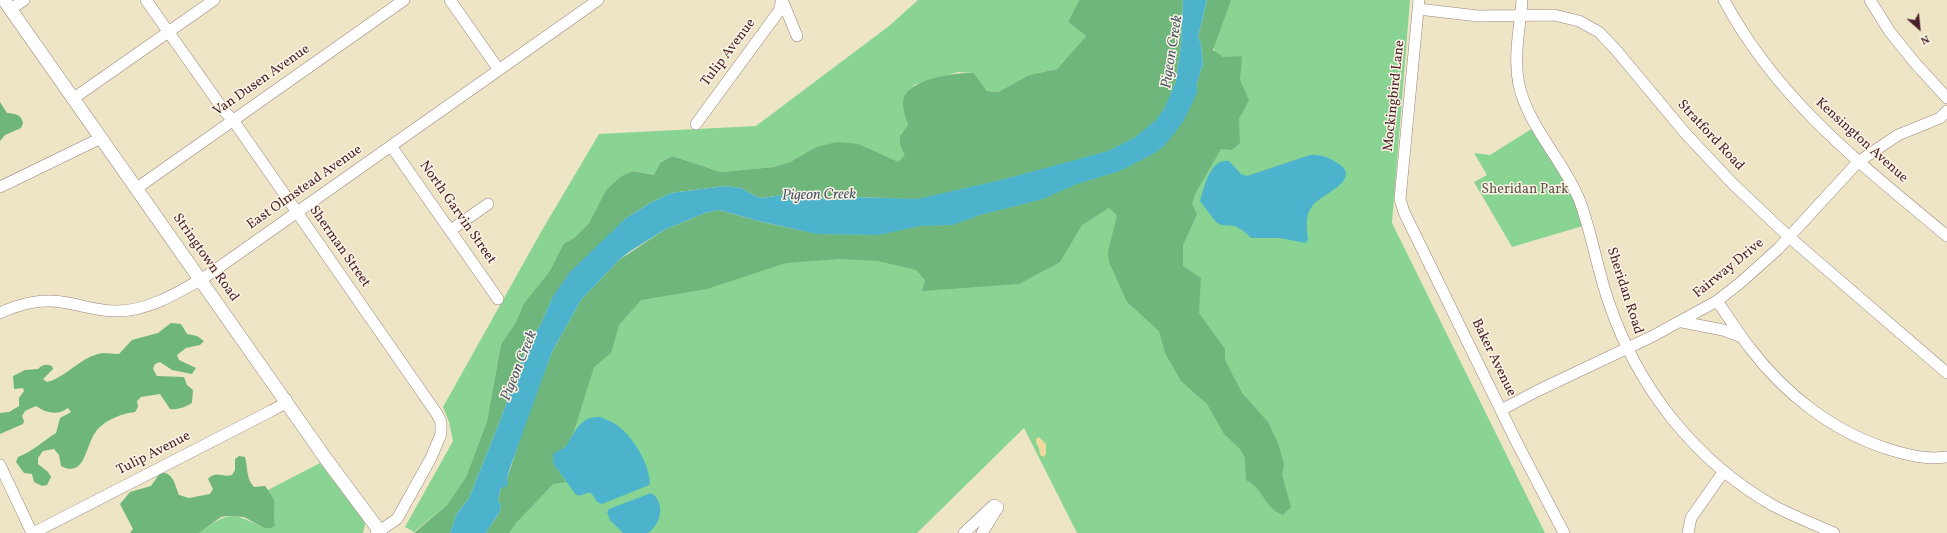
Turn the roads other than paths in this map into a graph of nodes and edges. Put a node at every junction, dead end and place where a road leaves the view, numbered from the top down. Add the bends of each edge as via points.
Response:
1 (24, 0) edge
2 (146, 0) edge
3 (214, 0) edge
4 (404, 0) edge
5 (450, 0) edge
6 (598, 0) edge
7 (782, 0) edge
8 (1522, 0) edge
9 (1724, 0) edge
10 (1870, 0) edge
11 (8, 5) edge
12 (1419, 5) edge
13 (1521, 15) junction
14 (168, 32) junction
15 (797, 36) dead end
16 (499, 70) junction
17 (74, 98) junction
18 (1947, 98) edge
19 (1947, 111) edge
20 (233, 120) junction
21 (696, 124) dead end
22 (102, 138) junction
23 (391, 146) junction
24 (1858, 162) junction
25 (0, 187) edge
26 (137, 188) junction
27 (1400, 195) joint
28 (488, 204) dead end
29 (296, 213) junction
30 (451, 230) junction
31 (1947, 236) edge
32 (1789, 237) junction
33 (201, 279) junction
34 (498, 299) dead end
35 (1717, 301) junction
36 (0, 314) edge
37 (1682, 322) junction
38 (1742, 337) junction
39 (1626, 348) junction
40 (1947, 373) edge
41 (286, 399) junction
42 (1501, 410) junction
43 (1947, 457) edge
44 (0, 465) edge
45 (1724, 471) junction
46 (379, 532) edge
47 (33, 533) edge
48 (964, 533) edge
49 (982, 533) edge
50 (1564, 533) edge
51 (1688, 533) edge
52 (1834, 533) edge

1 - 11 street
2 - 14 street, Sherman Street
3 - 14 street
4 - 20 street, Van Dusen Avenue
5 - 16 street
6 - 16 street, East Olmstead Avenue
7 - 15 street
7 - 21 street, Tulip Avenue via 779,11
8 - 13 street, Sheridan Road
9 - 24 street, Kensington Avenue via 1744,34 1782,86
10 - 18 street via 1890,32
11 - 17 main road, Stringtown Road
12 - 13 street, Stratford Road via 1478,16
12 - 27 street, Mockingbird Lane
13 - 32 street, Stratford Road via 1554,15 1579,21 1599,32 1686,134 1733,184
13 - 39 street, Sheridan Road via 1517,61 1522,97 1578,197 1590,231 1608,302
14 - 17 street
14 - 20 street, Sherman Street
16 - 23 street, East Olmstead Avenue
17 - 22 main road, Stringtown Road
19 - 24 street, Fairway Drive via 1940,118 1898,135
20 - 26 street, Van Dusen Avenue
20 - 29 street, Sherman Street
22 - 25 street
22 - 26 main road, Stringtown Road
23 - 29 street, East Olmstead Avenue
23 - 30 street, North Garvin Street
24 - 31 street, Kensington Avenue
24 - 32 street, Fairway Drive
26 - 33 main road, Stringtown Road
27 - 42 street, Baker Avenue via 1404,212
28 - 30 street
29 - 33 street, East Olmstead Avenue
29 - 46 street, Sherman Street via 441,422 441,434 436,448 397,519
30 - 34 street, North Garvin Street
32 - 35 street, Fairway Drive via 1761,265
32 - 40 street, Stratford Road
33 - 36 street, East Olmstead Avenue via 163,299 139,308 116,311 48,301 20,304
33 - 41 main road, Stringtown Road
35 - 37 street, Fairway Drive
35 - 38 street
37 - 38 street via 1723,330
37 - 39 street, Fairway Drive
38 - 43 street via 1786,388 1832,423 1878,446 1924,458
39 - 42 street, Fairway Drive
39 - 45 street, Sheridan Road via 1642,377 1668,414
41 - 46 main road, Stringtown Road
41 - 47 street, Tulip Avenue via 282,405 271,411
42 - 50 street, Baker Avenue
44 - 47 street
45 - 51 street via 1691,518
45 - 52 street, Sheridan Road via 1774,506
48 - 49 street via 994,506 998,507

